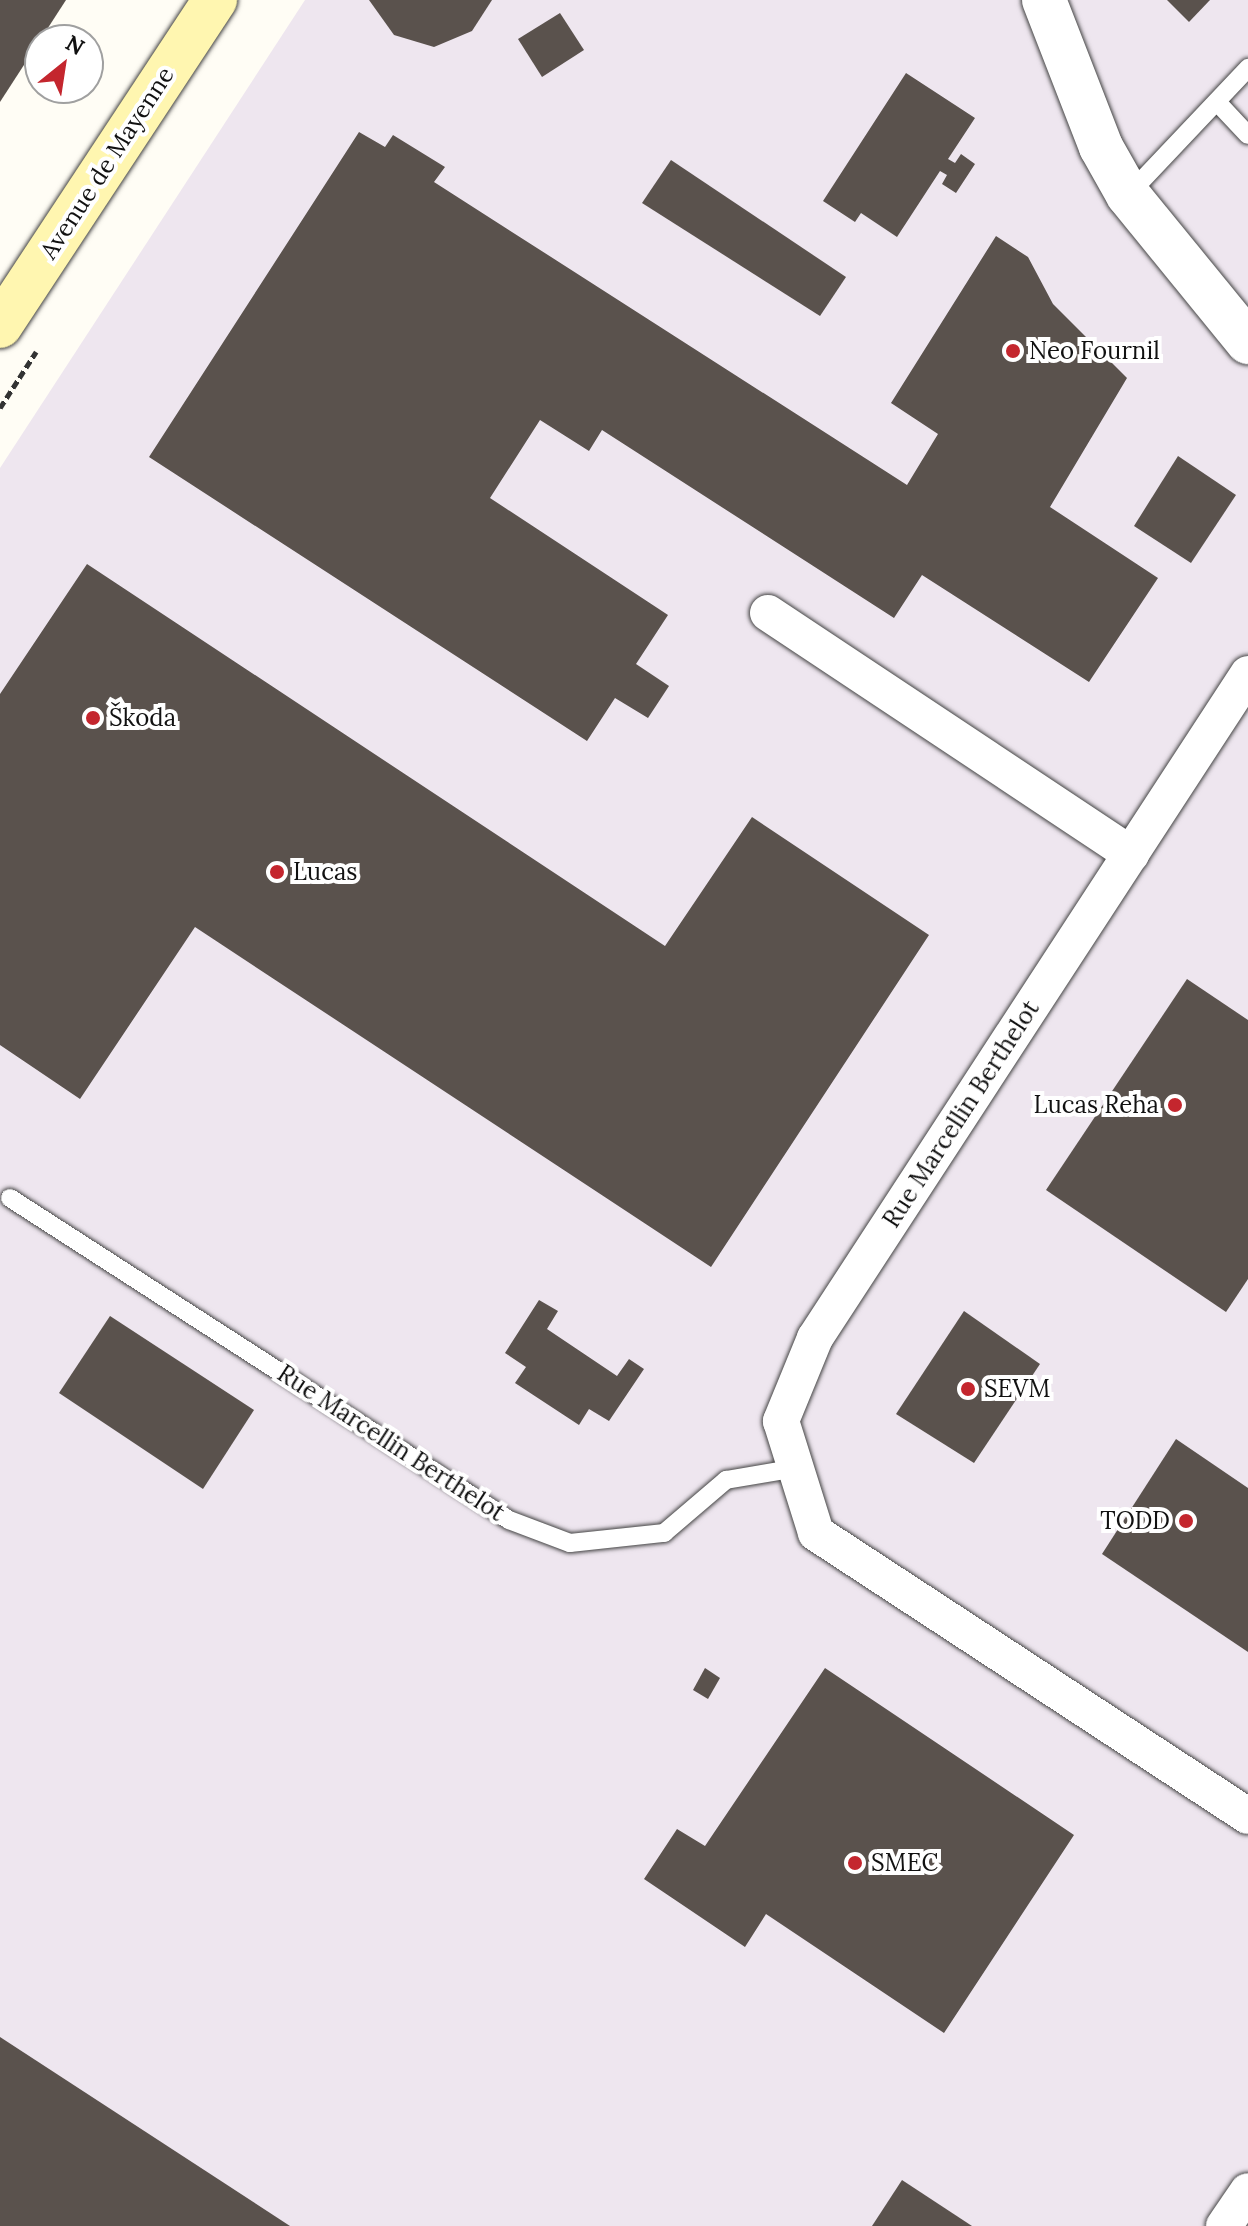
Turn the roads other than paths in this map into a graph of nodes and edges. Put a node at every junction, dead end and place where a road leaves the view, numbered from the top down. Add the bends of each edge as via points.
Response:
1 (215, 0) edge
2 (1044, 0) edge
3 (1248, 68) edge
4 (1217, 102) junction
5 (1248, 135) edge
6 (1128, 195) junction
7 (0, 326) edge
8 (1248, 342) edge
9 (768, 613) dead end
10 (1248, 674) edge
11 (1131, 854) junction
12 (10, 1198) dead end
13 (796, 1468) junction
14 (1248, 1816) edge
15 (1248, 2191) edge
16 (1224, 2226) edge

1 - 7 main road, Avenue de Mayenne
2 - 6 street via 1101,147
3 - 4 lane
4 - 5 lane
4 - 6 lane
6 - 8 street
9 - 11 street
10 - 11 street, Rue Marcellin Berthelot
11 - 13 street, Rue Marcellin Berthelot via 815,1338 781,1421
12 - 13 lane, Rue Marcellin Berthelot via 509,1520 570,1543 664,1533 726,1480
13 - 14 street, Rue Marcellin Berthelot via 816,1533
15 - 16 street

